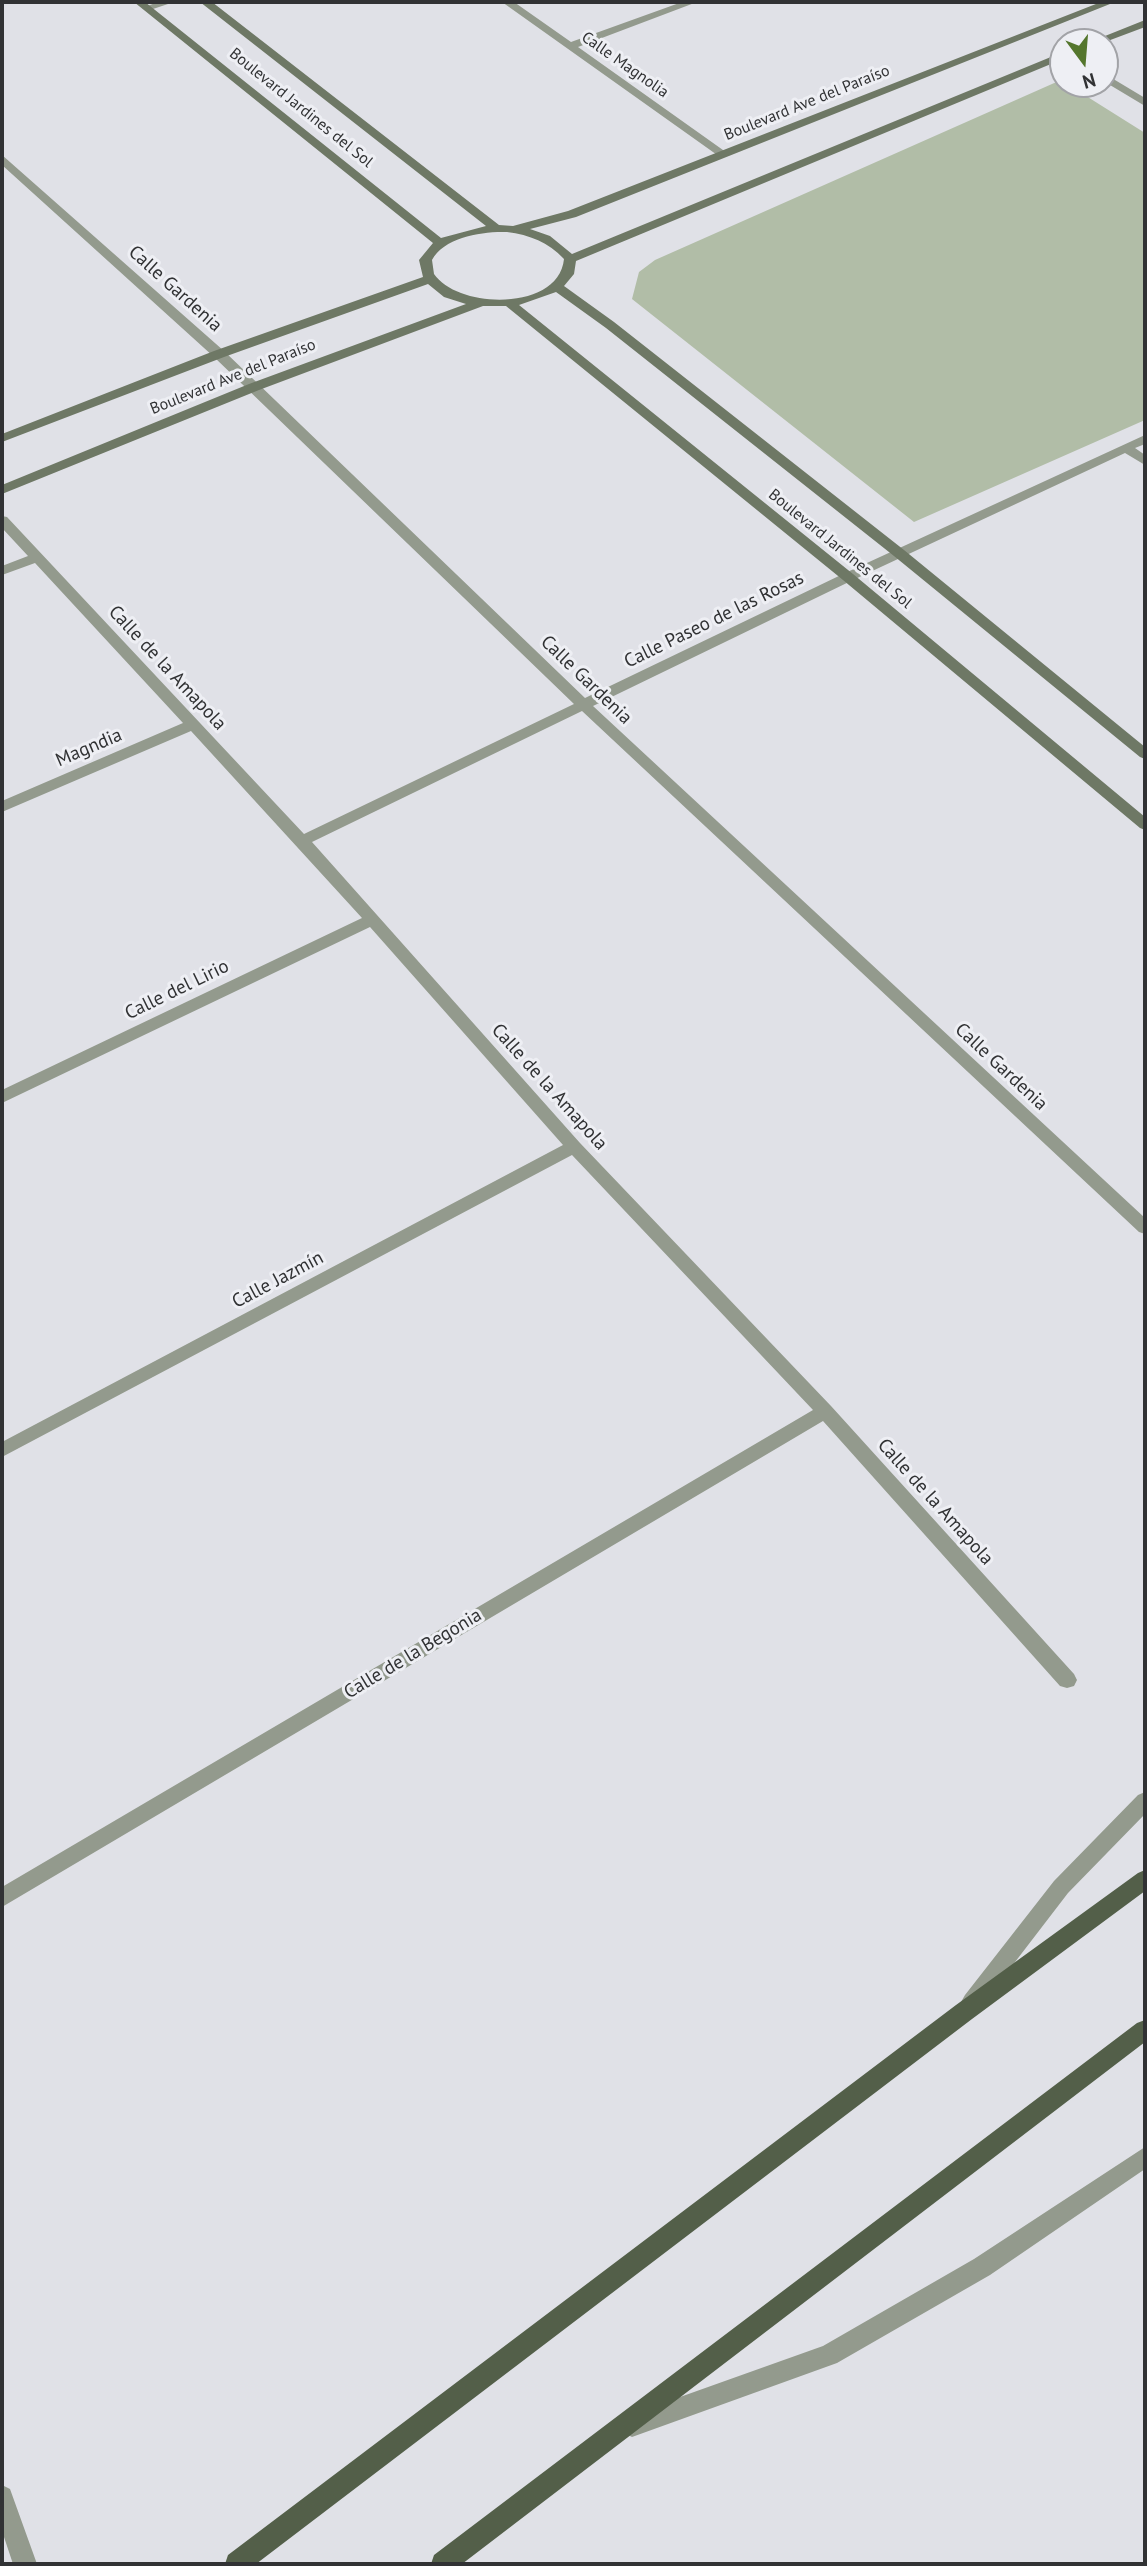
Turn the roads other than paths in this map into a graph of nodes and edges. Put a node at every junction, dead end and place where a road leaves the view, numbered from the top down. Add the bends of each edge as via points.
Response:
1 (169, 2) edge
2 (205, 2) edge
3 (507, 2) edge
4 (692, 2) edge
5 (1110, 2) edge
6 (144, 5) edge
7 (1145, 23) edge
8 (1119, 33) edge
9 (570, 46) junction
10 (1049, 61) edge
11 (1119, 86) edge
12 (1145, 103) edge
13 (724, 155) junction
14 (2, 159) edge
15 (496, 228) junction
16 (515, 229) junction
17 (440, 243) junction
18 (570, 259) junction
19 (429, 279) junction
20 (557, 287) junction
21 (480, 303) junction
22 (509, 303) junction
23 (219, 354) junction
24 (254, 387) junction
25 (2, 438) edge
26 (1145, 439) edge
27 (1126, 448) junction
28 (1145, 461) edge
29 (2, 490) edge
30 (2, 520) edge
31 (900, 553) junction
32 (36, 558) junction
33 (2, 571) edge
34 (848, 577) junction
35 (583, 704) junction
36 (191, 725) junction
37 (1145, 754) edge
38 (2, 807) edge
39 (1145, 825) edge
40 (302, 841) junction
41 (371, 920) junction
42 (2, 1097) edge
43 (574, 1147) junction
44 (1145, 1228) edge
45 (825, 1411) junction
46 (2, 1450) edge
47 (1067, 1680) dead end
48 (1145, 1801) edge
49 (1145, 1880) edge
50 (2, 1898) edge
51 (964, 2012) junction
52 (1145, 2031) edge
53 (1145, 2157) edge
54 (622, 2428) junction
55 (2, 2497) edge
56 (25, 2564) edge
57 (237, 2564) edge
58 (443, 2564) edge

1 - 6 street
2 - 15 street, Boulevard Jardines del Sol
3 - 9 street, Calle Magnolia
4 - 9 street
5 - 13 street, Boulevard Ave del Paraíso
6 - 17 street, Boulevard Jardines del Sol
7 - 8 street
9 - 13 street, Calle Magnolia
10 - 18 street
11 - 12 street
13 - 16 street, Boulevard Ave del Paraíso via 572,214
14 - 23 street, Calle Gardenia
15 - 16 street
15 - 17 street via 465,232
16 - 18 street via 550,240
17 - 19 street via 425,266
18 - 20 street via 569,273
19 - 21 street via 448,294
19 - 23 street, Boulevard Ave del Paraíso
20 - 22 street via 536,298
20 - 31 street, Boulevard Jardines del Sol
21 - 22 street
21 - 24 street, Boulevard Ave del Paraíso
22 - 34 street, Boulevard Jardines del Sol
23 - 24 street, Calle Gardenia
23 - 25 street, Boulevard Ave del Paraíso
24 - 29 street, Boulevard Ave del Paraíso
24 - 35 street, Calle Gardenia
26 - 27 street, Calle Paseo de las Rosas
27 - 28 street
27 - 31 street, Calle Paseo de las Rosas
30 - 32 street, Calle de la Amapola
31 - 34 street, Calle Paseo de las Rosas
31 - 37 street, Boulevard Jardines del Sol
32 - 33 street
32 - 36 street, Calle de la Amapola
34 - 35 street, Calle Paseo de las Rosas
34 - 39 street, Boulevard Jardines del Sol
35 - 40 street, Calle Paseo de las Rosas
35 - 44 street, Calle Gardenia
36 - 38 street, Magndia
36 - 40 street, Calle de la Amapola
40 - 41 street, Calle de la Amapola
41 - 42 street, Calle del Lirio
41 - 43 street, Calle de la Amapola
43 - 45 street, Calle de la Amapola
43 - 46 street, Calle Jazmín
45 - 47 street, Calle de la Amapola
45 - 50 street, Calle de la Begonia
48 - 51 street via 1061,1887
49 - 51 main road
51 - 57 main road
52 - 54 main road
53 - 54 street via 982,2267 829,2355
54 - 58 main road
55 - 56 street

